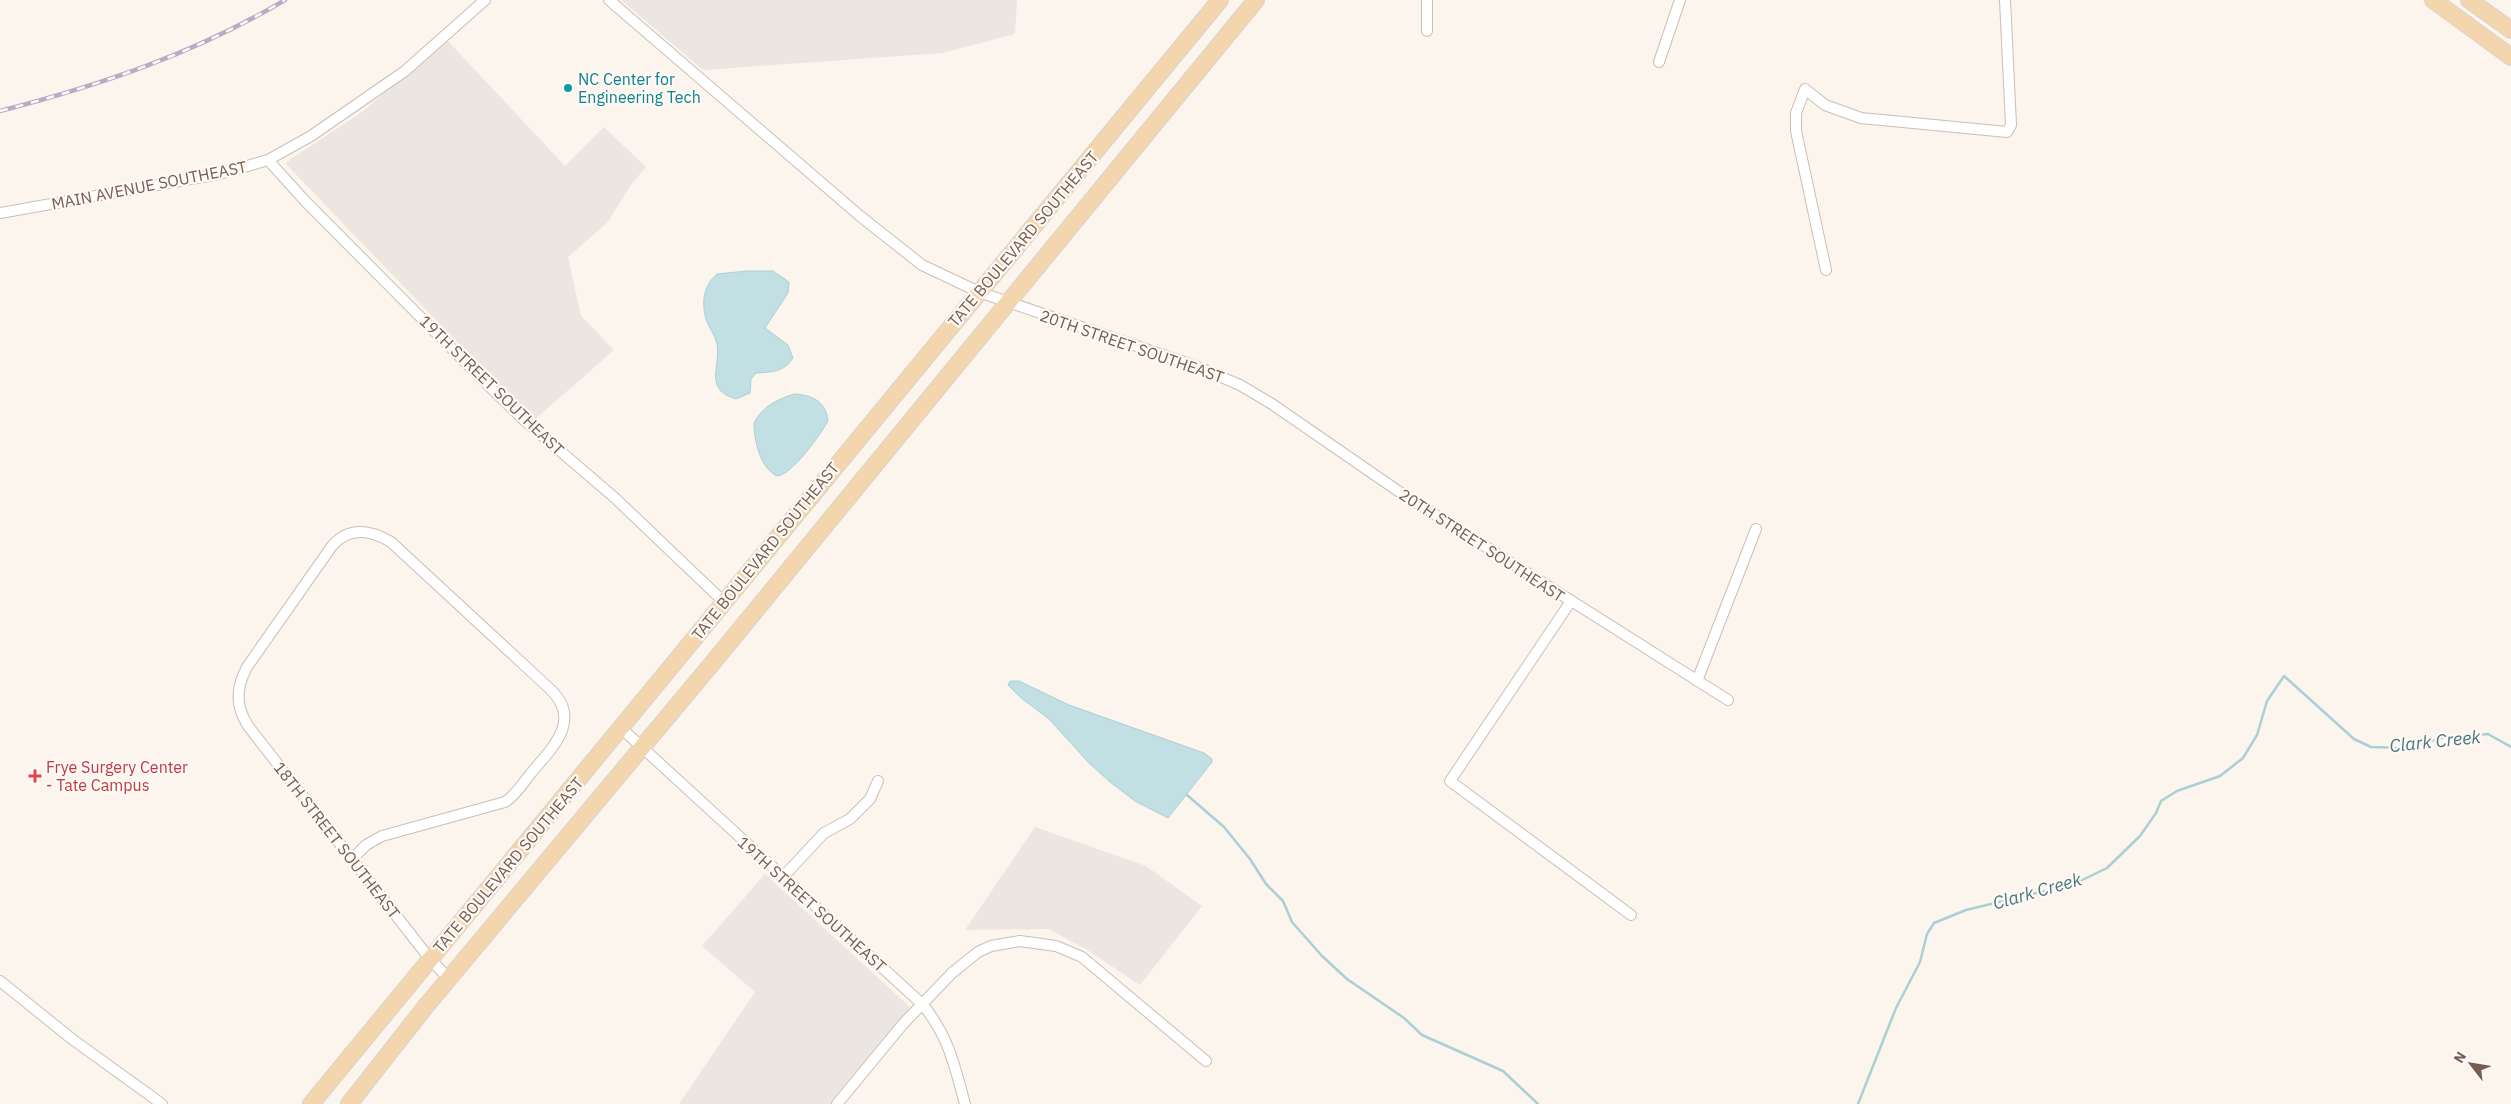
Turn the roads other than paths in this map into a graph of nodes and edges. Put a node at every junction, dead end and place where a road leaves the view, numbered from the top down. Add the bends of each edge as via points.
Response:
1 (485, 0) edge
2 (609, 0) edge
3 (1220, 0) edge
4 (1256, 0) edge
5 (1427, 0) edge
6 (1680, 0) edge
7 (2005, 0) edge
8 (2433, 0) edge
9 (2469, 0) edge
10 (2511, 30) edge
11 (1427, 32) dead end
12 (2511, 58) edge
13 (1659, 62) dead end
14 (268, 160) junction
15 (0, 213) edge
16 (1826, 270) dead end
17 (979, 292) junction
18 (1010, 302) junction
19 (1756, 529) dead end
20 (1571, 601) junction
21 (724, 602) junction
22 (1698, 681) junction
23 (1728, 700) dead end
24 (621, 728) junction
25 (642, 748) junction
26 (878, 781) dead end
27 (352, 859) junction
28 (782, 878) junction
29 (1631, 915) dead end
30 (430, 959) junction
31 (449, 979) junction
32 (1, 985) edge
33 (922, 1004) junction
34 (1206, 1061) dead end
35 (162, 1104) edge
36 (311, 1104) edge
37 (349, 1104) edge
38 (837, 1104) edge
39 (965, 1104) edge

1 - 14 street, MAIN AVENUE SOUTHEAST via 405,71 311,136
2 - 17 street, 20TH STREET SOUTHEAST via 893,244 934,272
3 - 17 main road, TATE BOULEVARD SOUTHEAST
4 - 18 main road, TATE BOULEVARD SOUTHEAST
5 - 11 street
6 - 13 street
7 - 16 street via 2010,130 2004,133 1861,118 1825,106 1805,89 1796,113 1796,131
8 - 12 main road
9 - 10 main road
14 - 15 street, MAIN AVENUE SOUTHEAST via 219,174
14 - 21 street, 19TH STREET SOUTHEAST via 491,388 615,498
17 - 18 street, 20TH STREET SOUTHEAST
17 - 21 main road, TATE BOULEVARD SOUTHEAST
18 - 20 street, 20TH STREET SOUTHEAST via 1198,367 1240,385
18 - 25 main road, TATE BOULEVARD SOUTHEAST
19 - 22 street
20 - 22 street, 20TH STREET SOUTHEAST
20 - 29 street via 1450,781
21 - 24 main road, TATE BOULEVARD SOUTHEAST
22 - 23 street, 20TH STREET SOUTHEAST
24 - 25 street, 19TH STREET SOUTHEAST
24 - 30 main road, TATE BOULEVARD SOUTHEAST
25 - 28 street, 19TH STREET SOUTHEAST
25 - 31 main road, TATE BOULEVARD SOUTHEAST
26 - 28 street via 870,800 850,819 824,833
27 - 27 street, 18TH STREET SOUTHEAST via 366,845 382,836 499,804 510,798 560,737 564,714 558,698 391,542 363,531 345,535 332,546 247,667 237,693 240,710 248,726
27 - 30 street, 18TH STREET SOUTHEAST
28 - 33 street, 19TH STREET SOUTHEAST
30 - 31 street, 18TH STREET SOUTHEAST
30 - 36 main road, TATE BOULEVARD SOUTHEAST
31 - 37 main road, TATE BOULEVARD SOUTHEAST
32 - 35 street
33 - 34 street via 978,952 1006,942 1042,942 1069,951 1094,965
33 - 38 street
33 - 39 street, 19TH STREET SOUTHEAST via 948,1045

